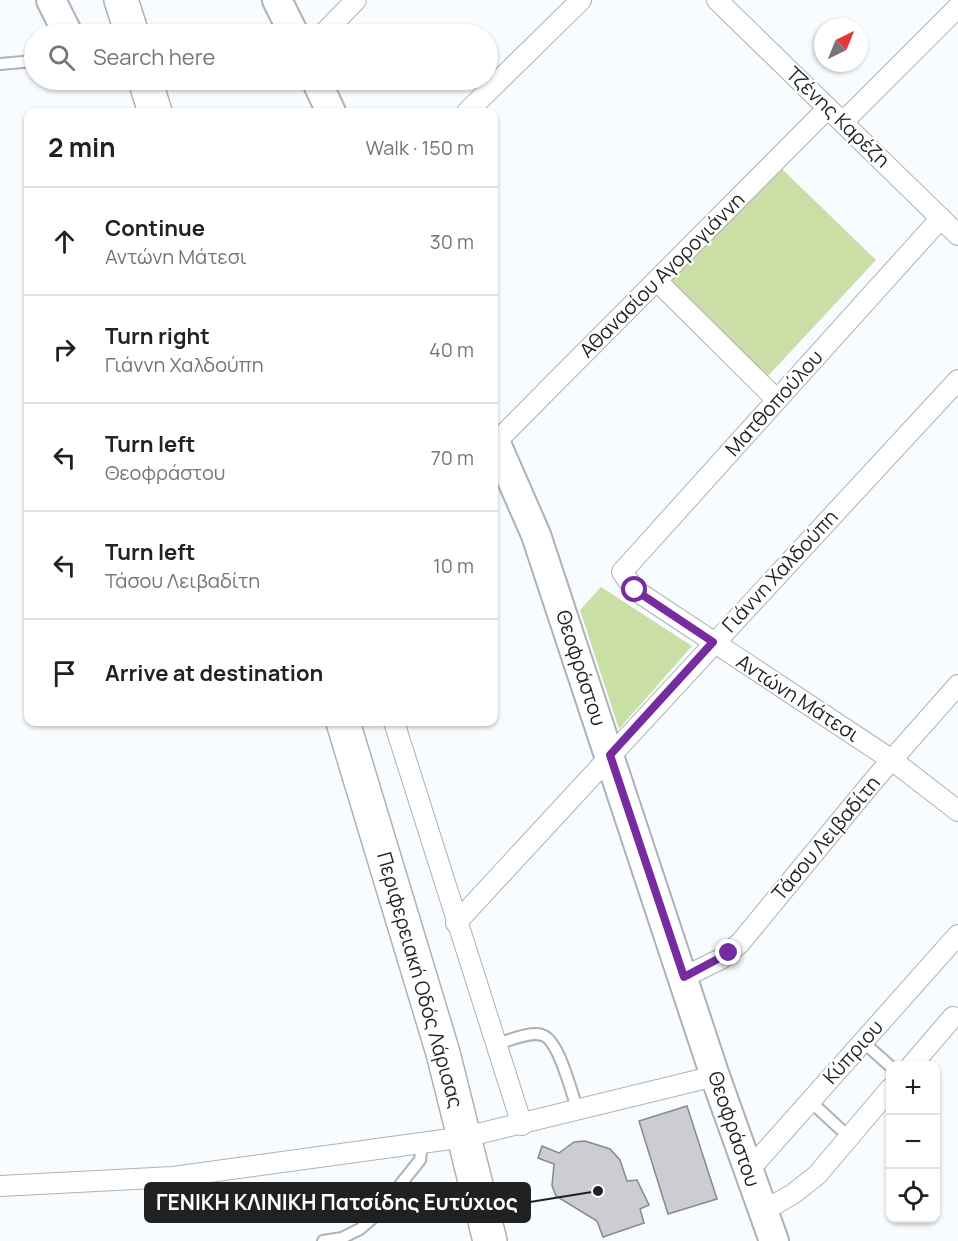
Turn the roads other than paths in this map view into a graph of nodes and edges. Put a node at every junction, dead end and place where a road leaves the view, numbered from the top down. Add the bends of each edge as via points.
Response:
1 (51, 0) edge
2 (121, 0) edge
3 (277, 0) edge
4 (356, 0) edge
5 (581, 0) edge
6 (717, 0) edge
7 (958, 7) edge
8 (63, 24) edge
9 (129, 24) edge
10 (289, 24) edge
11 (333, 24) edge
12 (24, 62) edge
13 (0, 64) edge
14 (498, 82) edge
15 (321, 90) edge
16 (489, 90) edge
17 (329, 108) edge
18 (471, 108) edge
19 (828, 108) junction
20 (843, 122) junction
21 (941, 218) junction
22 (958, 235) edge
23 (657, 281) junction
24 (958, 380) edge
25 (777, 400) junction
26 (498, 437) edge
27 (498, 450) edge
28 (635, 590) joint
29 (713, 642) junction
30 (958, 686) edge
31 (344, 726) edge
32 (395, 726) edge
33 (610, 755) junction
34 (892, 760) junction
35 (958, 812) edge
36 (456, 923) junction
37 (958, 935) edge
38 (684, 977) junction
39 (951, 1015) edge
40 (863, 1042) junction
41 (496, 1044) junction
42 (914, 1061) edge
43 (886, 1062) edge
44 (716, 1076) junction
45 (886, 1095) edge
46 (810, 1101) junction
47 (578, 1111) junction
48 (522, 1125) junction
49 (465, 1137) junction
50 (849, 1137) junction
51 (422, 1143) junction
52 (749, 1170) junction
53 (0, 1186) edge
54 (772, 1232) edge
55 (323, 1241) edge
56 (490, 1241) edge

1 - 8 street
2 - 9 highway
3 - 10 street
4 - 11 street
5 - 14 street
6 - 19 street, Τζένης Καρέζη
7 - 20 street
12 - 13 lane
15 - 17 street
16 - 18 street
19 - 20 street, Τζένης Καρέζη
19 - 23 street, Αθανασίου Αγορογιάννη
20 - 21 street, Τζένης Καρέζη
21 - 22 street, Τζένης Καρέζη
21 - 25 street, Ματθοπούλου
23 - 25 street
23 - 26 street, Αθανασίου Αγορογιάννη
24 - 29 street, Γιάννη Χαλδούπη
25 - 28 street, Ματθοπούλου via 622,572
27 - 33 street, Θεοφράστου via 536,535
28 - 29 street, Αντώνη Μάτεσι
29 - 33 street, Γιάννη Χαλδούπη
29 - 34 street, Αντώνη Μάτεσι
30 - 34 street, Τάσου Λειβαδίτη
31 - 49 highway, Περιφερειακή Οδός Λάρισας
32 - 36 street
33 - 36 street, Γιάννη Χαλδούπη
33 - 38 street, Θεοφράστου
34 - 35 street, Αντώνη Μάτεσι
34 - 38 street, Τάσου Λειβαδίτη via 740,943 721,959
36 - 41 street
37 - 40 street, Κύπριου
38 - 44 street, Θεοφράστου
39 - 42 street
40 - 43 lane
40 - 46 street, Κύπριου
41 - 47 lane via 533,1034 544,1035 554,1044
41 - 48 street
44 - 47 street
44 - 52 street, Θεοφράστου
45 - 50 street
46 - 50 lane
46 - 52 street, Κύπριου
47 - 48 street
48 - 49 street
49 - 51 street
49 - 56 highway, Περιφερειακή Οδός Λάρισας
50 - 54 street via 806,1185
51 - 53 street via 173,1177
51 - 55 lane via 420,1160 375,1216 342,1238
52 - 54 street, Θεοφράστου

